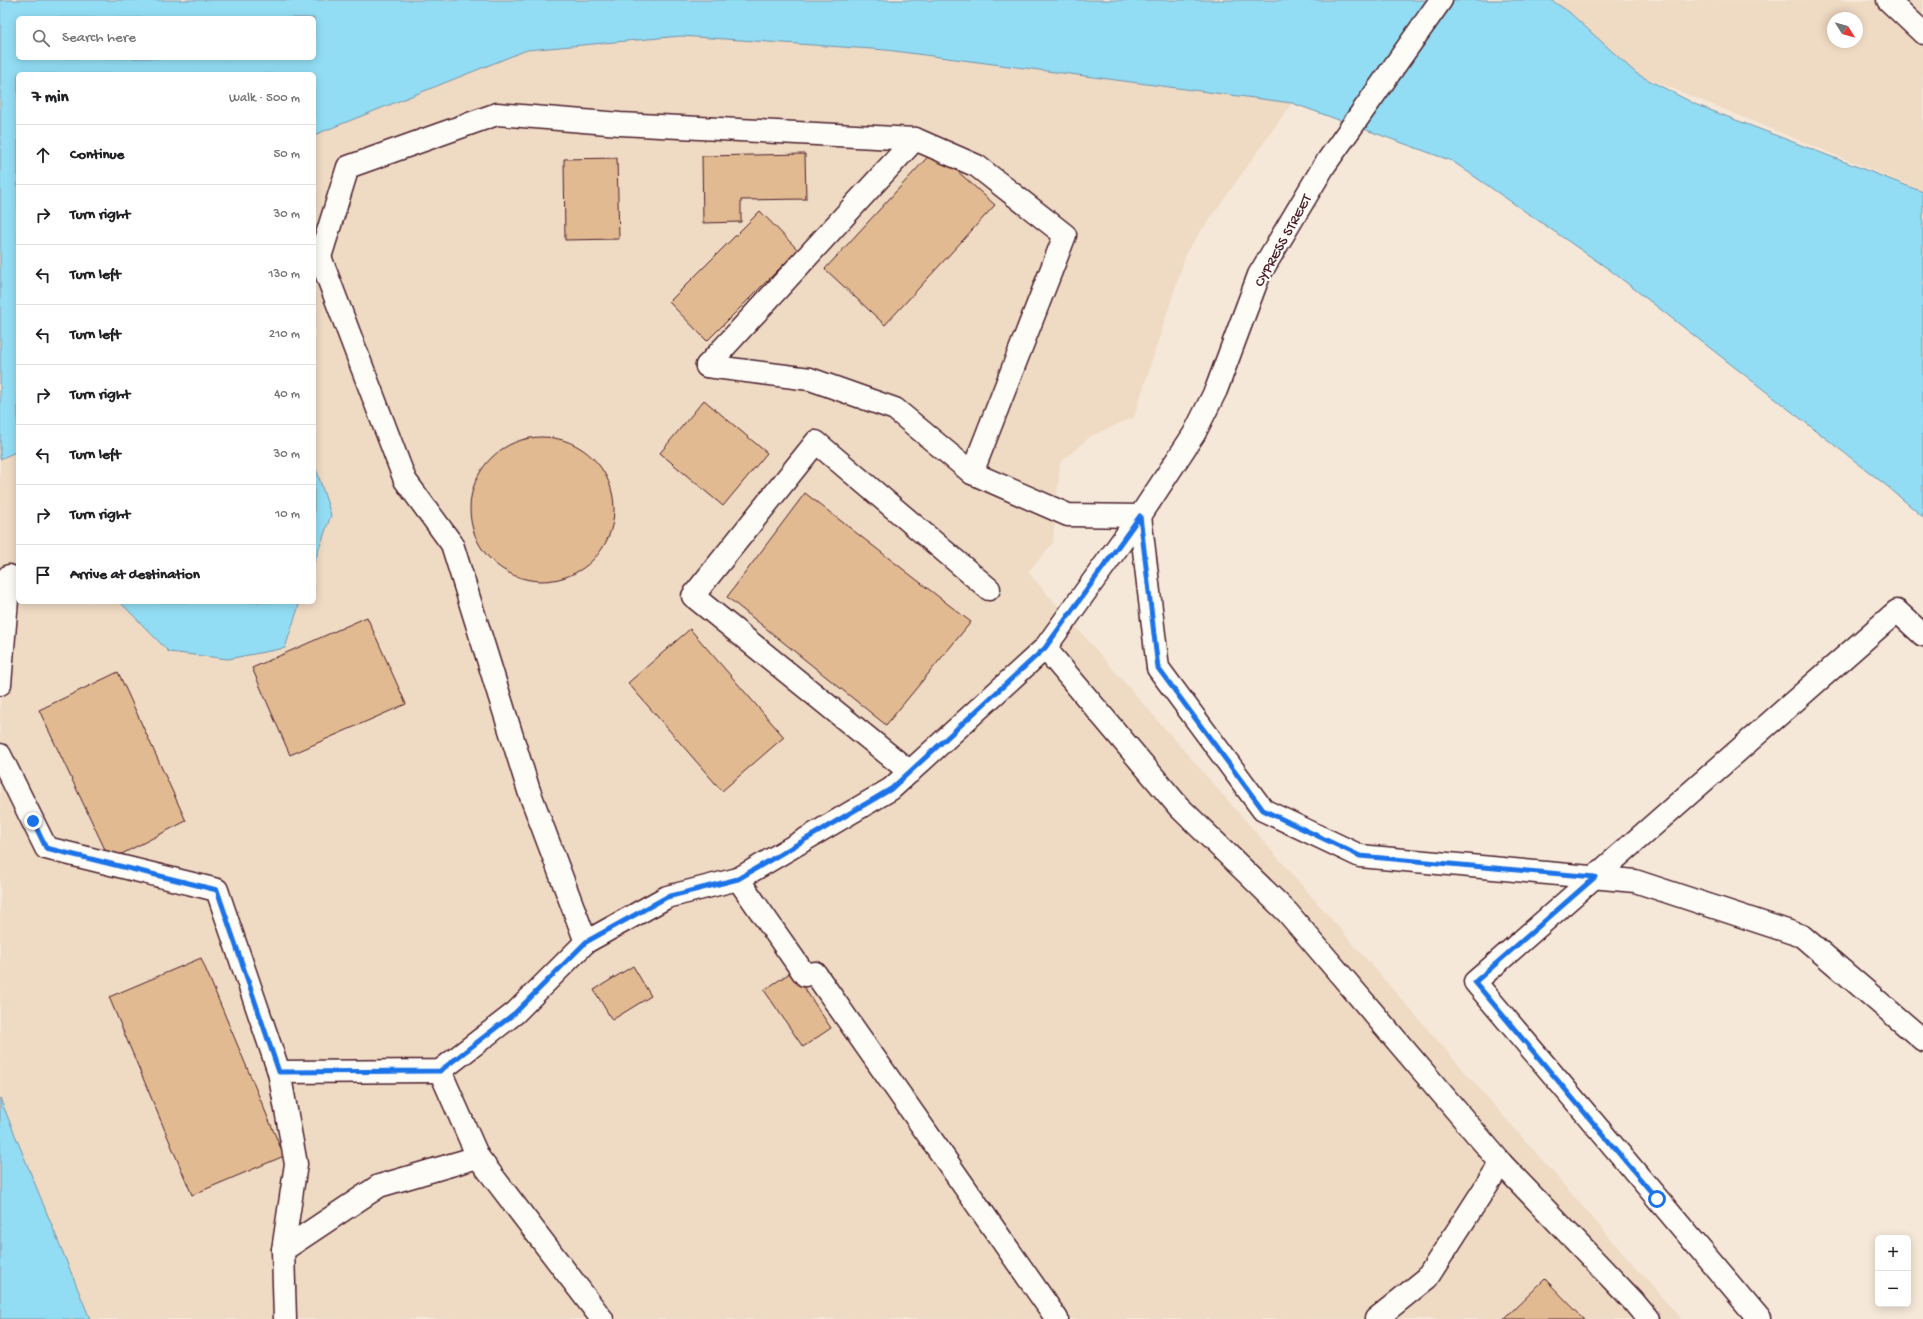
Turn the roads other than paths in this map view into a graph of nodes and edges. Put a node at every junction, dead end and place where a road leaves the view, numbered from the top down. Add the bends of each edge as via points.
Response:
1 (1441, 0) edge
2 (1888, 0) edge
3 (1923, 33) edge
4 (915, 139) junction
5 (972, 473) junction
6 (1140, 516) junction
7 (9, 576) dead end
8 (989, 589) dead end
9 (1923, 635) edge
10 (1045, 648) junction
11 (0, 684) edge
12 (0, 754) edge
13 (910, 772) junction
14 (1595, 877) junction
15 (738, 879) junction
16 (586, 942) junction
17 (1923, 1040) edge
18 (440, 1071) junction
19 (279, 1072) junction
20 (478, 1157) junction
21 (1501, 1163) junction
22 (283, 1250) junction
23 (285, 1319) edge
24 (602, 1319) edge
25 (1057, 1319) edge
26 (1376, 1319) edge
27 (1648, 1319) edge
28 (1759, 1319) edge

1 - 6 street, CYPRESS STREET via 1324,166 1259,275 1216,390 1194,434
2 - 3 street
4 - 5 street via 977,166 1064,235
4 - 5 street via 707,366 810,379 895,409
4 - 16 street via 620,124 496,114 348,167 320,258 405,480 452,544 529,791
5 - 6 street via 1068,515
6 - 10 street, CYPRESS STREET
6 - 14 street via 1158,668 1263,810 1360,856
7 - 11 street
8 - 13 street via 816,442 693,596
9 - 14 street via 1897,612
10 - 13 street, CYPRESS STREET
10 - 21 street via 1179,807 1288,913
12 - 19 street via 46,848 217,890
13 - 15 street, CYPRESS STREET via 891,789
14 - 17 street via 1635,881 1802,936
14 - 28 street via 1475,982
15 - 16 street, CYPRESS STREET via 667,897
15 - 25 street via 805,975 815,973
16 - 18 street, CYPRESS STREET via 515,1013
18 - 19 street
18 - 20 street
19 - 22 street via 296,1164
20 - 22 street via 379,1186
20 - 24 street
21 - 26 street via 1427,1278
21 - 27 street
22 - 23 street

